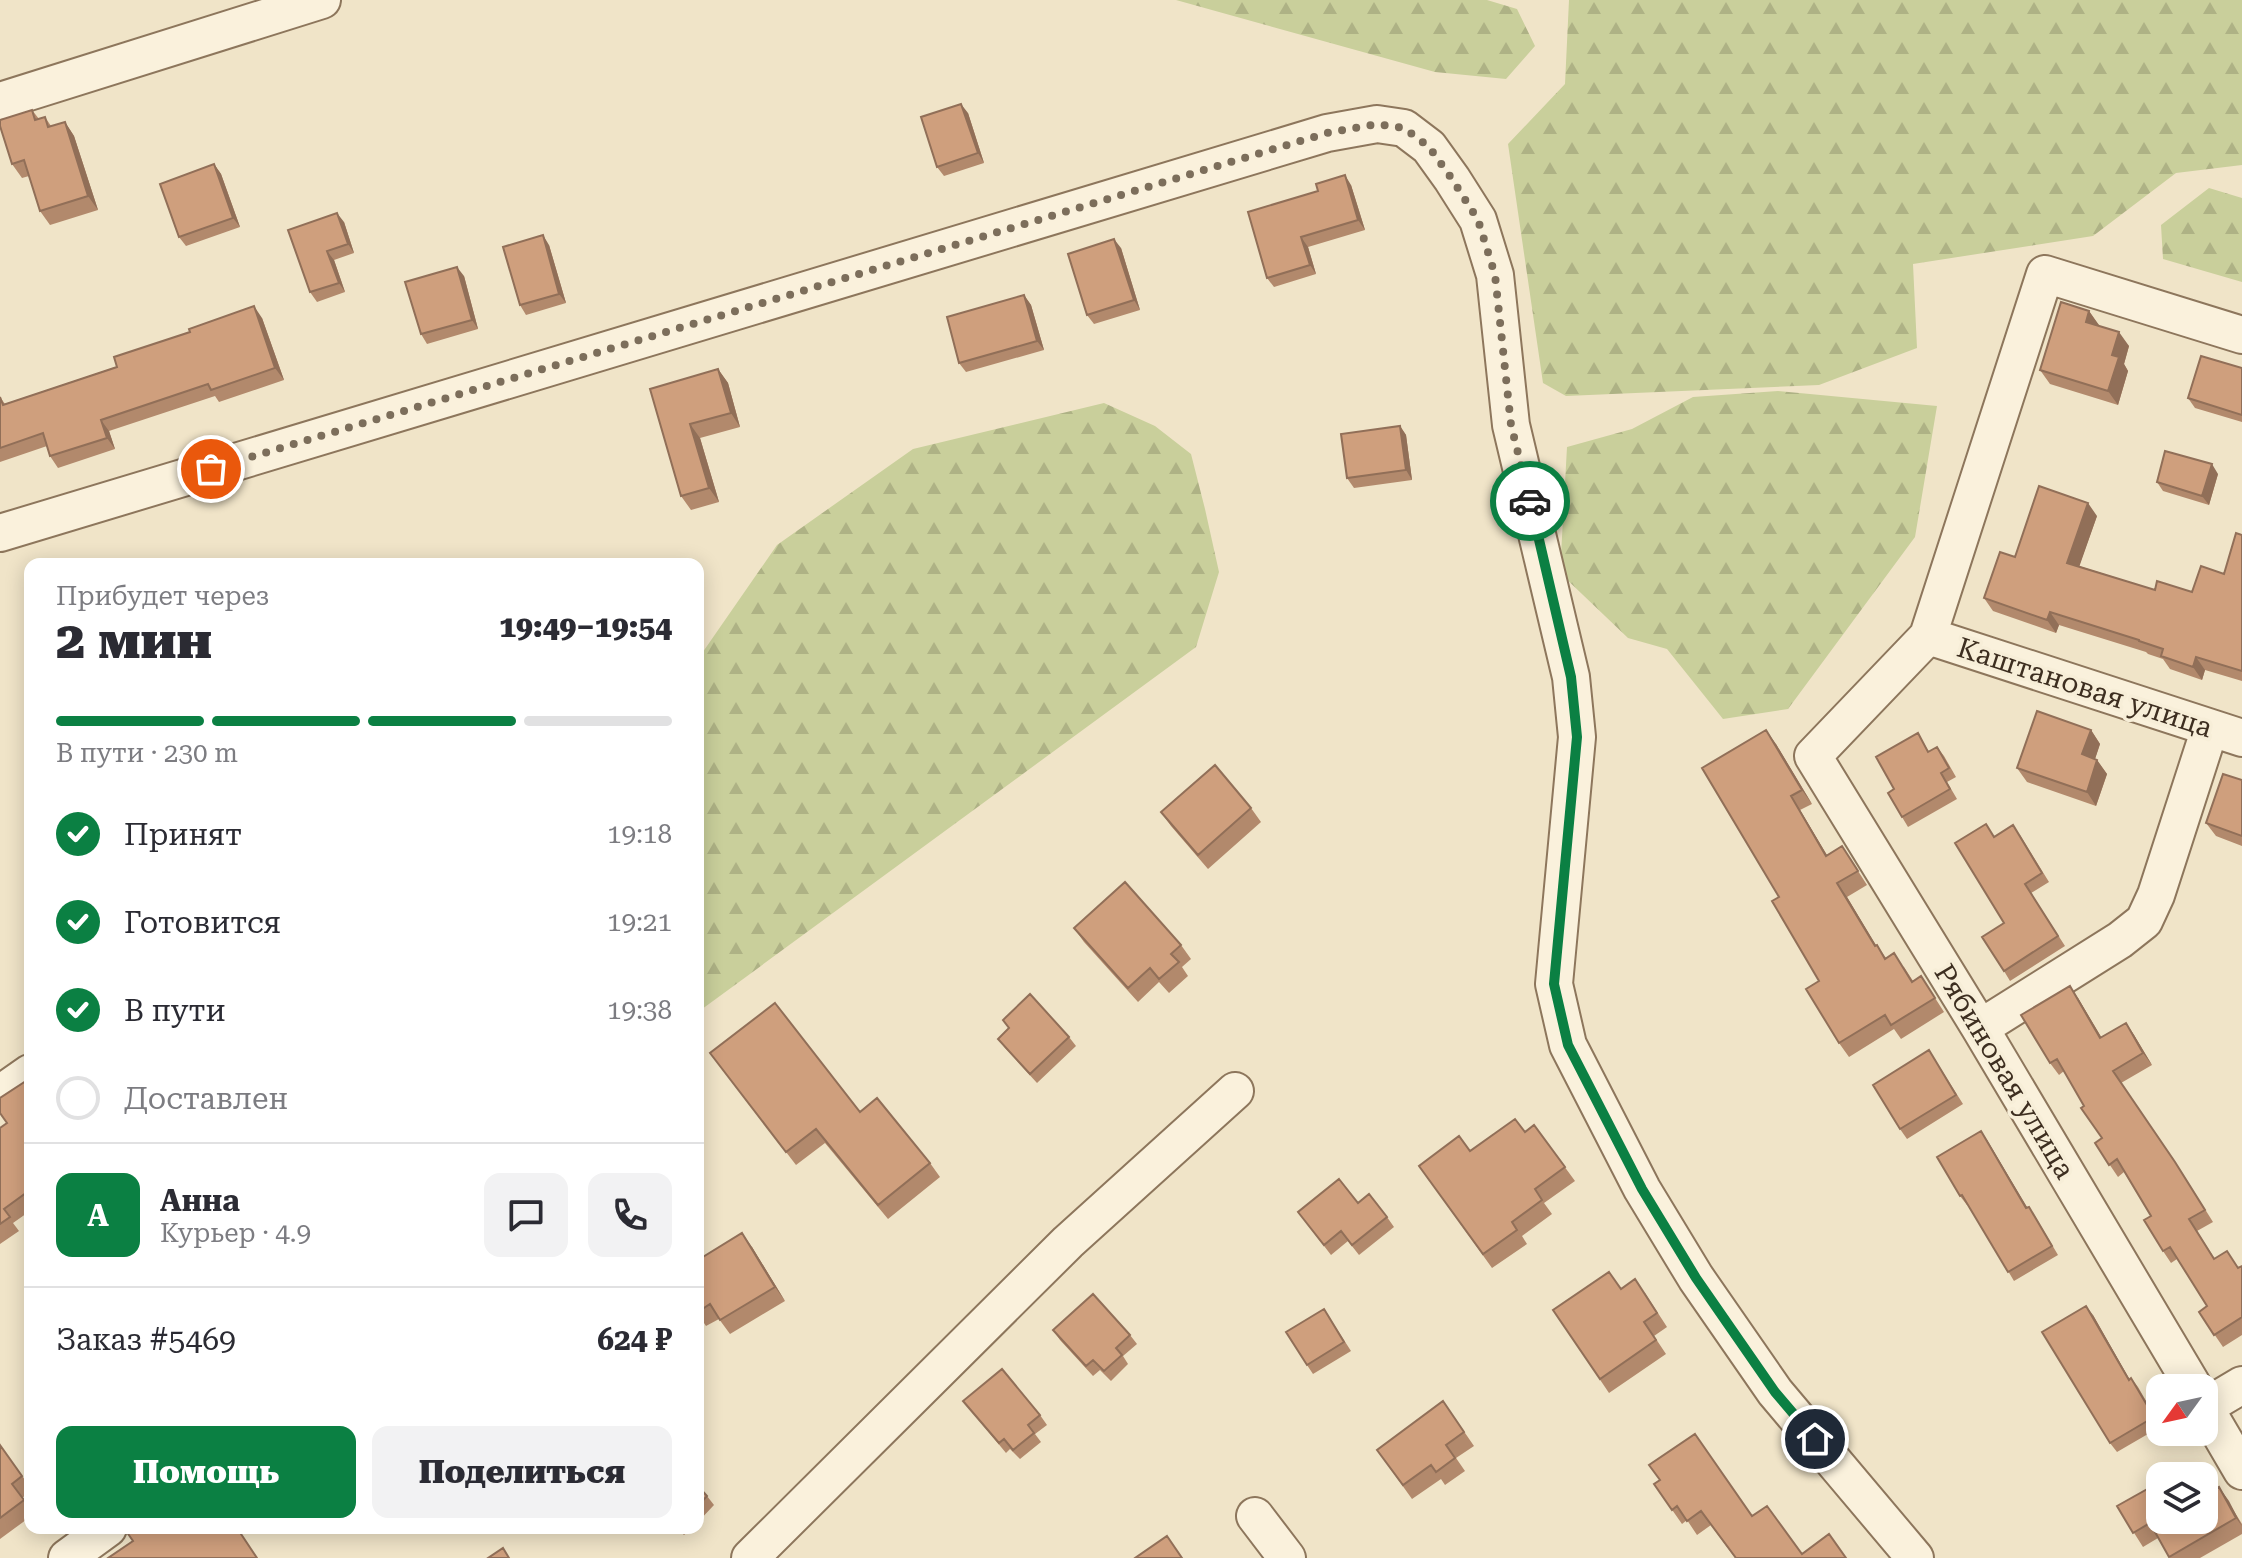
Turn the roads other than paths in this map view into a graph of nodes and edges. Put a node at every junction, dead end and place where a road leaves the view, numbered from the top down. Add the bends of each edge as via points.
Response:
1 (322, 0) edge
2 (0, 101) edge
3 (2242, 335) edge
4 (0, 533) edge
5 (1928, 636) junction
6 (2226, 733) edge
7 (1980, 1028) junction
8 (24, 1077) edge
9 (1235, 1091) dead end
10 (0, 1094) edge
11 (2186, 1374) edge
12 (2242, 1385) edge
13 (2218, 1394) edge
14 (2218, 1429) edge
15 (2242, 1471) edge
16 (1255, 1516) dead end
17 (100, 1534) edge
18 (67, 1558) edge
19 (750, 1558) edge
20 (1287, 1558) edge
21 (1915, 1558) edge

1 - 2 street
3 - 5 street via 2045,274
4 - 21 street via 1327,133 1377,124 1404,128 1429,147 1478,220 1495,275 1511,425 1571,677 1577,737 1554,984 1568,1045 1642,1189 1696,1278 1775,1392
5 - 6 street, Каштановая улица
5 - 7 street, Рябиновая улица via 1813,756
6 - 7 street via 2144,921
7 - 11 street, Рябиновая улица
8 - 10 street
9 - 19 street via 1068,1242
12 - 13 street
14 - 15 street, Рябиновая улица
16 - 20 street
17 - 18 street

